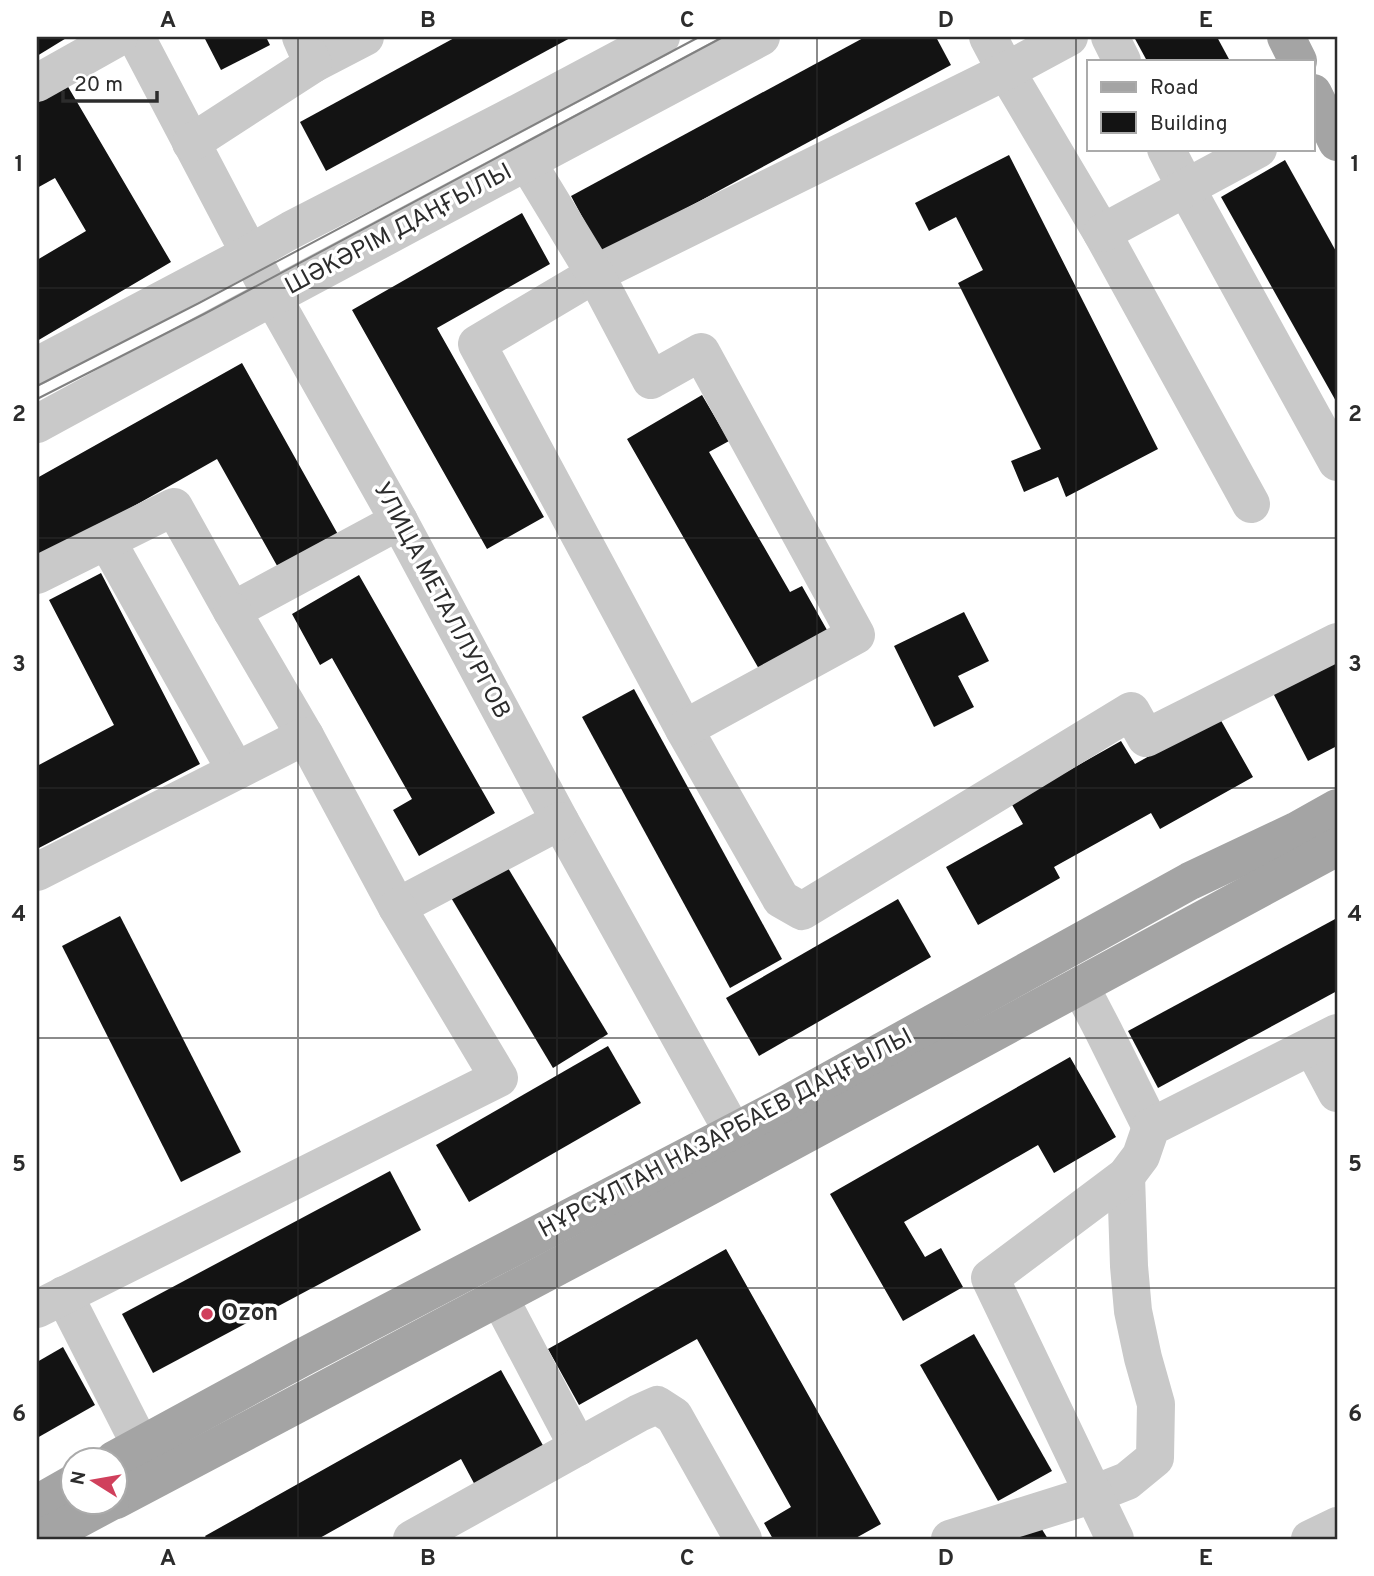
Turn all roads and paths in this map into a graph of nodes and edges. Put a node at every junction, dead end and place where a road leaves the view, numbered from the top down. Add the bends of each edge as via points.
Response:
1 (119, 37) edge
2 (136, 37) edge
3 (365, 37) edge
4 (661, 37) edge
5 (761, 37) edge
6 (988, 37) edge
7 (1069, 37) edge
8 (1110, 37) edge
9 (1286, 37) edge
10 (307, 50) edge
11 (1122, 60) edge
12 (1298, 60) edge
13 (1006, 71) junction
14 (37, 83) edge
15 (191, 143) junction
16 (1167, 150) edge
17 (1256, 150) edge
18 (527, 162) junction
19 (1186, 188) junction
20 (1102, 233) junction
21 (249, 254) junction
22 (595, 274) junction
23 (272, 296) junction
24 (37, 366) edge
25 (37, 424) edge
26 (1337, 462) edge
27 (1251, 504) dead end
28 (399, 521) junction
29 (107, 541) junction
30 (37, 575) edge
31 (232, 611) junction
32 (1337, 642) edge
33 (684, 729) junction
34 (305, 736) junction
35 (236, 771) junction
36 (1337, 808) edge
37 (560, 821) junction
38 (1337, 847) edge
39 (37, 872) edge
40 (397, 907) junction
41 (1080, 986) junction
42 (1325, 1040) edge
43 (1337, 1093) edge
44 (1151, 1127) junction
45 (741, 1149) junction
46 (1126, 1176) junction
47 (499, 1297) junction
48 (50, 1302) edge
49 (123, 1446) edge
50 (578, 1447) junction
51 (130, 1451) edge
52 (60, 1491) edge
53 (130, 1493) edge
54 (1094, 1494) junction
55 (37, 1504) edge
56 (85, 1516) edge
57 (1337, 1525) edge
58 (41, 1539) edge
59 (412, 1539) edge
60 (743, 1539) edge
61 (950, 1539) edge
62 (1115, 1539) edge
63 (1310, 1539) edge

1 - 14 street
2 - 15 street, УЛИЦА МЕТАЛЛУРГОВ
3 - 10 street
4 - 21 street, ШӘКӘРІМ ДАҢҒЫЛЫ
5 - 18 street, ШӘКӘРІМ ДАҢҒЫЛЫ
6 - 13 street
7 - 13 street
8 - 11 street
9 - 12 main road
10 - 15 street
13 - 20 street
13 - 22 street
15 - 21 street, УЛИЦА МЕТАЛЛУРГОВ
16 - 19 street
17 - 19 street
18 - 22 street
18 - 23 street, ШӘКӘРІМ ДАҢҒЫЛЫ
19 - 20 street
19 - 26 street
20 - 27 street
21 - 23 street, УЛИЦА МЕТАЛЛУРГОВ
21 - 24 street, ШӘКӘРІМ ДАҢҒЫЛЫ
22 - 33 street via 477,344
22 - 33 street via 651,380 701,352 856,635
23 - 25 street, ШӘКӘРІМ ДАҢҒЫЛЫ
23 - 28 street, УЛИЦА МЕТАЛЛУРГОВ
28 - 31 street
28 - 37 street, УЛИЦА МЕТАЛЛУРГОВ
29 - 30 street
29 - 31 street via 174,507
29 - 35 street
31 - 34 street
32 - 33 street via 1146,738 1131,710 802,911 782,899
34 - 35 street
34 - 40 street
35 - 39 street
36 - 45 main road, НҰРСҰЛТАН НАЗАРБАЕВ ДАҢҒЫЛЫ via 1191,881 780,1108
37 - 40 street
37 - 45 street, УЛИЦА МЕТАЛЛУРГОВ
38 - 41 main road, НҰРСҰЛТАН НАЗАРБАЕВ ДАҢҒЫЛЫ
40 - 48 street via 499,1078
41 - 44 street
41 - 45 main road, НҰРСҰЛТАН НАЗАРБАЕВ ДАҢҒЫЛЫ
42 - 43 street
42 - 44 street
44 - 46 street via 1141,1156
45 - 47 main road, НҰРСҰЛТАН НАЗАРБАЕВ ДАҢҒЫЛЫ
45 - 51 main road, НҰРСҰЛТАН НАЗАРБАЕВ ДАҢҒЫЛЫ via 303,1356
46 - 54 street via 1133,1311 1156,1404 1155,1458 1128,1481
46 - 54 street via 990,1278
47 - 50 street
47 - 53 main road, НҰРСҰЛТАН НАЗАРБАЕВ ДАҢҒЫЛЫ
48 - 49 street
50 - 59 street
50 - 60 street via 657,1405 674,1416
52 - 55 main road
54 - 61 street
54 - 62 street
56 - 58 main road
57 - 63 street

